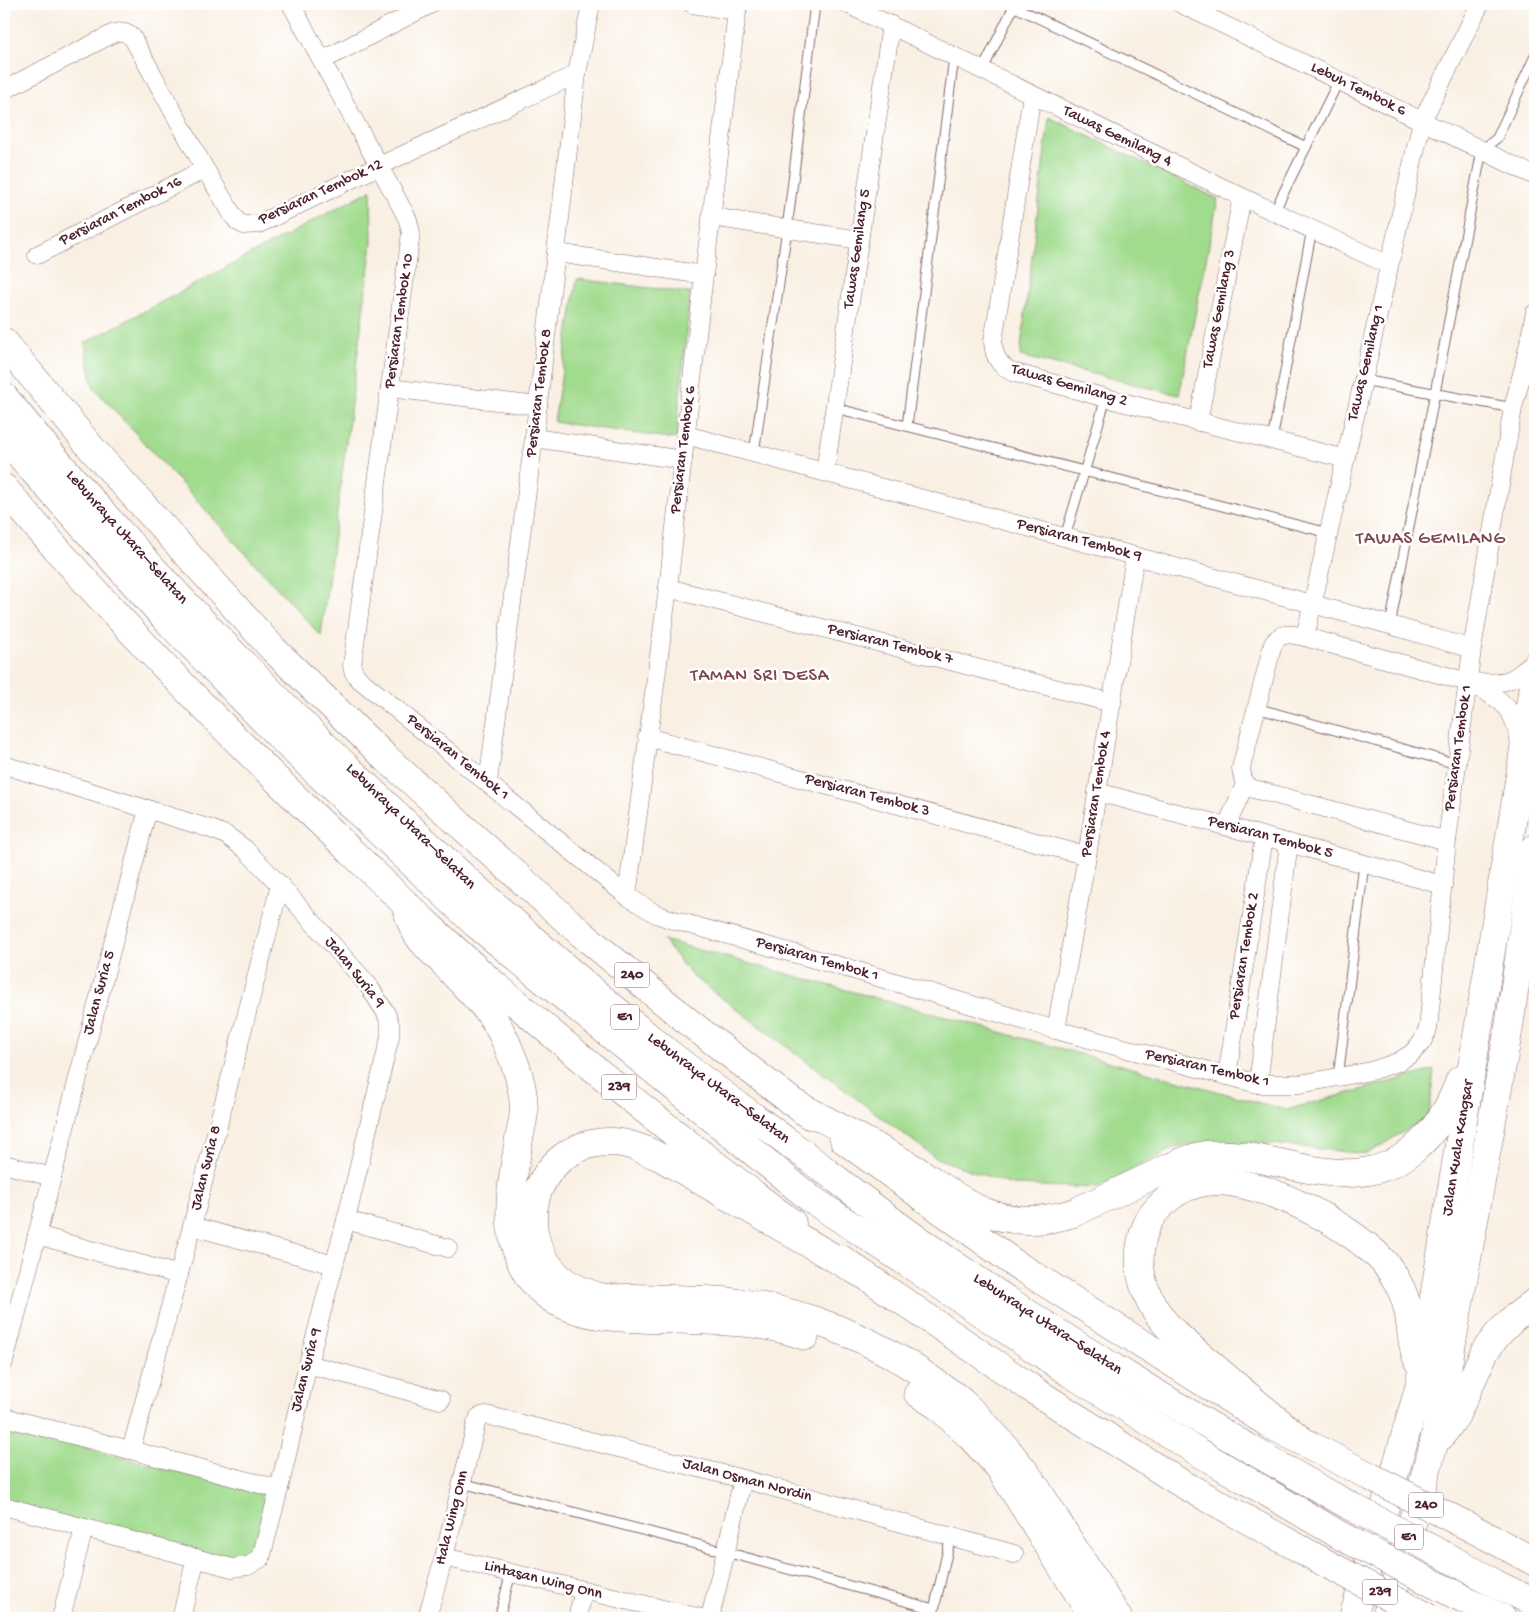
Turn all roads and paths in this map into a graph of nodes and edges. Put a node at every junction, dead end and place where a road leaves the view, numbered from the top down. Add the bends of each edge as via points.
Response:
1 (291, 4) edge
2 (431, 4) edge
3 (591, 4) edge
4 (692, 4) edge
5 (815, 4) edge
6 (847, 4) edge
7 (1181, 4) edge
8 (1480, 4) edge
9 (1013, 5) edge
10 (737, 7) edge
11 (891, 26) junction
12 (1535, 56) edge
13 (954, 57) junction
14 (323, 60) junction
15 (982, 70) junction
16 (578, 74) junction
17 (1338, 80) junction
18 (4, 90) edge
19 (1032, 96) junction
20 (1422, 121) junction
21 (1306, 147) junction
22 (1482, 150) junction
23 (378, 166) junction
24 (205, 169) junction
25 (1535, 176) edge
26 (1242, 197) junction
27 (1274, 212) junction
28 (712, 217) junction
29 (787, 228) junction
30 (1312, 229) junction
31 (860, 240) junction
32 (557, 253) junction
33 (36, 255) dead end
34 (1389, 265) junction
35 (704, 275) junction
36 (1535, 313) edge
37 (4, 342) edge
38 (1363, 380) junction
39 (390, 388) junction
40 (1436, 394) junction
41 (4, 397) edge
42 (1106, 398) junction
43 (538, 406) junction
44 (834, 408) junction
45 (1513, 408) junction
46 (1198, 422) junction
47 (907, 426) junction
48 (686, 435) junction
49 (4, 436) edge
50 (534, 438) junction
51 (1272, 440) junction
52 (754, 453) junction
53 (1346, 459) junction
54 (683, 460) junction
55 (825, 472) junction
56 (1086, 472) junction
57 (4, 488) edge
58 (1329, 533) junction
59 (1065, 537) junction
60 (1135, 556) junction
61 (668, 588) junction
62 (1312, 604) junction
63 (1390, 625) junction
64 (1305, 637) junction
65 (1472, 649) junction
66 (1535, 658) edge
67 (352, 666) joint
68 (1535, 671) edge
69 (1468, 682) junction
70 (1112, 702) junction
71 (1256, 708) junction
72 (647, 737) junction
73 (1522, 763) junction
74 (1456, 764) junction
75 (4, 765) edge
76 (488, 782) junction
77 (1245, 784) junction
78 (1097, 792) junction
79 (148, 809) junction
80 (1227, 825) junction
81 (1264, 837) junction
82 (1447, 841) junction
83 (1289, 844) junction
84 (1535, 848) edge
85 (1087, 856) junction
86 (1364, 864) junction
87 (280, 885) junction
88 (1442, 885) junction
89 (627, 896) junction
90 (405, 904) junction
91 (1479, 1028) junction
92 (1056, 1030) junction
93 (1226, 1076) junction
94 (1338, 1078) junction
95 (1258, 1084) junction
96 (790, 1101) junction
97 (4, 1164) edge
98 (52, 1177) junction
99 (346, 1220) junction
100 (192, 1226) junction
101 (37, 1235) junction
102 (448, 1248) dead end
103 (334, 1264) junction
104 (860, 1274) junction
105 (178, 1275) junction
106 (1535, 1302) edge
107 (4, 1362) edge
108 (308, 1364) junction
109 (1422, 1369) junction
110 (442, 1400) dead end
111 (4, 1417) edge
112 (479, 1417) joint
113 (1301, 1440) junction
114 (1433, 1447) junction
115 (131, 1450) junction
116 (743, 1480) junction
117 (462, 1483) junction
118 (279, 1489) junction
119 (4, 1506) edge
120 (84, 1528) junction
121 (951, 1536) junction
122 (726, 1552) junction
123 (1014, 1554) dead end
124 (444, 1557) junction
125 (196, 1558) junction
126 (1535, 1562) edge
127 (511, 1573) junction
128 (584, 1591) junction
129 (1535, 1603) edge
130 (933, 1614) edge
131 (61, 1618) edge
132 (182, 1618) edge
133 (427, 1618) edge
134 (499, 1618) edge
135 (577, 1618) edge
136 (701, 1618) edge
137 (710, 1618) edge
138 (1094, 1618) edge
139 (1118, 1618) edge
140 (1353, 1618) edge
141 (1386, 1618) edge
142 (1429, 1618) edge
143 (1502, 1618) edge

1 - 14 street, Persiaran Tembok 10
2 - 14 street
3 - 16 street, Persiaran Tembok 8
4 - 10 street
5 - 29 lane
6 - 11 street, Tawas Gemilang 4
7 - 17 street, Lebuh Tembok 6
8 - 20 street, Tawas Gemilang 1
9 - 15 lane
9 - 21 lane
10 - 28 street, Persiaran Tembok 6
11 - 13 street, Tawas Gemilang 4
11 - 31 street, Tawas Gemilang 5
12 - 22 lane via 1497,138
13 - 15 street, Tawas Gemilang 4
13 - 47 lane
14 - 23 street, Persiaran Tembok 10
15 - 19 street, Tawas Gemilang 4
16 - 23 street, Persiaran Tembok 12
16 - 32 street, Persiaran Tembok 8
17 - 20 street, Lebuh Tembok 6
17 - 21 lane
18 - 24 street, Persiaran Tembok 12 via 114,33 125,32 132,37
19 - 26 street, Tawas Gemilang 4
19 - 42 street, Tawas Gemilang 2 via 993,350 997,360 1012,372
20 - 22 street, Lebuh Tembok 6
20 - 34 street, Tawas Gemilang 1
21 - 27 lane
22 - 25 street, Lebuh Tembok 6
22 - 40 lane
23 - 24 street, Persiaran Tembok 12 via 259,224 248,226 238,222
23 - 39 street, Persiaran Tembok 10 via 408,220 411,233
24 - 33 street, Persiaran Tembok 16
26 - 27 street, Tawas Gemilang 4
26 - 46 street, Tawas Gemilang 3
27 - 30 street, Tawas Gemilang 4
28 - 29 street
28 - 35 street, Persiaran Tembok 6
29 - 31 street
29 - 52 lane
30 - 34 street, Tawas Gemilang 4
30 - 51 lane
31 - 44 street, Tawas Gemilang 5
32 - 35 street
32 - 43 street, Persiaran Tembok 8
34 - 38 street, Tawas Gemilang 1
35 - 48 street, Persiaran Tembok 6
36 - 45 street, Persiaran Tembok 1
37 - 96 main road, 240 via 93,450 266,642 379,752 582,934
38 - 40 lane
38 - 53 street, Tawas Gemilang 1
39 - 43 street
39 - 67 street, Persiaran Tembok 10
40 - 45 lane
40 - 63 lane
41 - 129 main road, Lebuhraya Utara–Selatan / E1, bridge via 113,525 240,662 395,815 539,945 676,1060 938,1254 1111,1367 1352,1507
42 - 46 street, Tawas Gemilang 2
42 - 56 lane
43 - 50 street, Persiaran Tembok 8
44 - 47 lane
44 - 55 street, Tawas Gemilang 5
45 - 65 street, Persiaran Tembok 1
46 - 51 street, Tawas Gemilang 2
47 - 56 lane
48 - 52 street, Persiaran Tembok 9
48 - 54 street, Persiaran Tembok 6
49 - 143 main road, Lebuhraya Utara–Selatan / E1, bridge via 166,619 280,737 476,924 811,1199 1070,1373 1205,1456 1343,1537
50 - 54 street
50 - 76 street, Persiaran Tembok 8
51 - 53 street, Tawas Gemilang 2
52 - 55 street, Persiaran Tembok 9
53 - 58 street, Tawas Gemilang 1
54 - 61 street, Persiaran Tembok 6
55 - 59 street, Persiaran Tembok 9
56 - 58 lane
56 - 59 lane
57 - 90 main road, 239 via 162,664
58 - 62 street, Tawas Gemilang 1
59 - 60 street, Persiaran Tembok 9
60 - 62 street, Persiaran Tembok 9
60 - 70 street, Persiaran Tembok 4
61 - 70 street, Persiaran Tembok 7
61 - 72 street, Persiaran Tembok 6
62 - 63 street, Persiaran Tembok 9
62 - 64 street, Tawas Gemilang 1
63 - 65 street, Persiaran Tembok 9
64 - 69 street
64 - 71 street via 1287,634 1274,641
65 - 69 street, Persiaran Tembok 1
66 - 69 street via 1525,671 1508,682
67 - 76 street, Persiaran Tembok 1 via 359,679
68 - 73 main road, Jalan Kuala Kangsar
69 - 73 street via 1500,699 1510,710
69 - 74 street, Persiaran Tembok 1
70 - 78 street, Persiaran Tembok 4
71 - 74 lane
71 - 77 street via 1241,768
72 - 85 street, Persiaran Tembok 3
72 - 89 street, Persiaran Tembok 6
73 - 91 main road, Jalan Kuala Kangsar
74 - 82 street, Persiaran Tembok 1
75 - 79 street, Jalan Suria 9
76 - 89 street, Persiaran Tembok 1
77 - 80 street
77 - 82 street
78 - 80 street, Persiaran Tembok 5
78 - 85 street, Persiaran Tembok 4
79 - 87 street, Jalan Suria 9 via 226,835 244,848
79 - 98 street, Jalan Suria 5
80 - 81 street, Persiaran Tembok 5
81 - 83 street, Persiaran Tembok 5
81 - 93 street, Persiaran Tembok 2
82 - 88 street, Persiaran Tembok 1
83 - 86 street, Persiaran Tembok 5
83 - 95 street
84 - 114 main road, Jalan Kuala Kangsar via 1509,1027
85 - 92 street, Persiaran Tembok 4
86 - 88 street, Persiaran Tembok 5
86 - 94 lane
87 - 99 street, Jalan Suria 9 via 368,985 390,1024 390,1037
87 - 100 street, Jalan Suria 8
88 - 94 street, Persiaran Tembok 1 via 1428,1029 1422,1042 1398,1062
89 - 92 street, Persiaran Tembok 1 via 670,919
90 - 104 main road, 239 via 503,992 647,1111
90 - 138 main road via 416,933 488,1011 515,1064 524,1112 514,1168 511,1223 519,1256 534,1282 568,1308 589,1314 611,1318 755,1324 798,1333 850,1353 896,1377 938,1406 999,1467
91 - 96 main road via 1454,1095 1434,1131 1405,1157 1390,1165 1371,1172 1339,1174 1248,1157 1205,1155 1173,1166 1073,1213 1039,1221 1016,1220 976,1208 903,1162
91 - 109 main road, Jalan Kuala Kangsar
92 - 93 street, Persiaran Tembok 1
93 - 95 street, Persiaran Tembok 1
94 - 95 street, Persiaran Tembok 1 via 1300,1084
96 - 113 main road, 240 via 1014,1263 1271,1425
97 - 98 street
98 - 101 street, Jalan Suria 5
99 - 102 street
99 - 103 street, Jalan Suria 9
100 - 103 street
100 - 105 street, Jalan Suria 8
101 - 105 street
101 - 107 street, Jalan Suria 5
103 - 108 street, Jalan Suria 9
104 - 139 main road via 662,1158 638,1147 613,1142 588,1145 568,1154 549,1170 537,1192 532,1215 534,1238 544,1260 559,1278 579,1290 602,1297 723,1301 773,1308 866,1341 918,1370 962,1402 1023,1468
104 - 142 main road, 239, bridge via 1178,1482
105 - 115 street, Jalan Suria 8
106 - 114 main road via 1513,1319 1485,1351 1456,1415
108 - 110 street
108 - 118 street, Jalan Suria 9
109 - 113 main road via 1413,1349 1407,1306 1399,1286 1382,1260 1355,1237 1319,1214 1242,1184 1207,1182 1177,1192 1160,1205 1147,1223 1142,1237 1140,1272 1153,1306 1183,1342
109 - 140 main road, Jalan Kuala Kangsar
111 - 115 street
112 - 116 street, Jalan Osman Nordin via 486,1415
112 - 117 street, Hala Wing Onn
113 - 126 main road, 240, bridge
114 - 141 main road, Jalan Kuala Kangsar
115 - 118 street
116 - 121 street, Jalan Osman Nordin
116 - 122 street
117 - 122 lane
117 - 124 street, Hala Wing Onn
118 - 125 street, Jalan Suria 9 via 261,1558 248,1566 232,1568
119 - 120 street, Jalan Suria 9
120 - 125 street, Jalan Suria 9
120 - 131 street
121 - 123 street, Jalan Osman Nordin
121 - 130 lane
122 - 130 lane
122 - 137 street
124 - 127 street, Lintasan Wing Onn
124 - 133 street, Hala Wing Onn
125 - 132 street
127 - 128 street, Lintasan Wing Onn
127 - 134 lane
128 - 135 street
128 - 136 street, Lintasan Wing Onn

